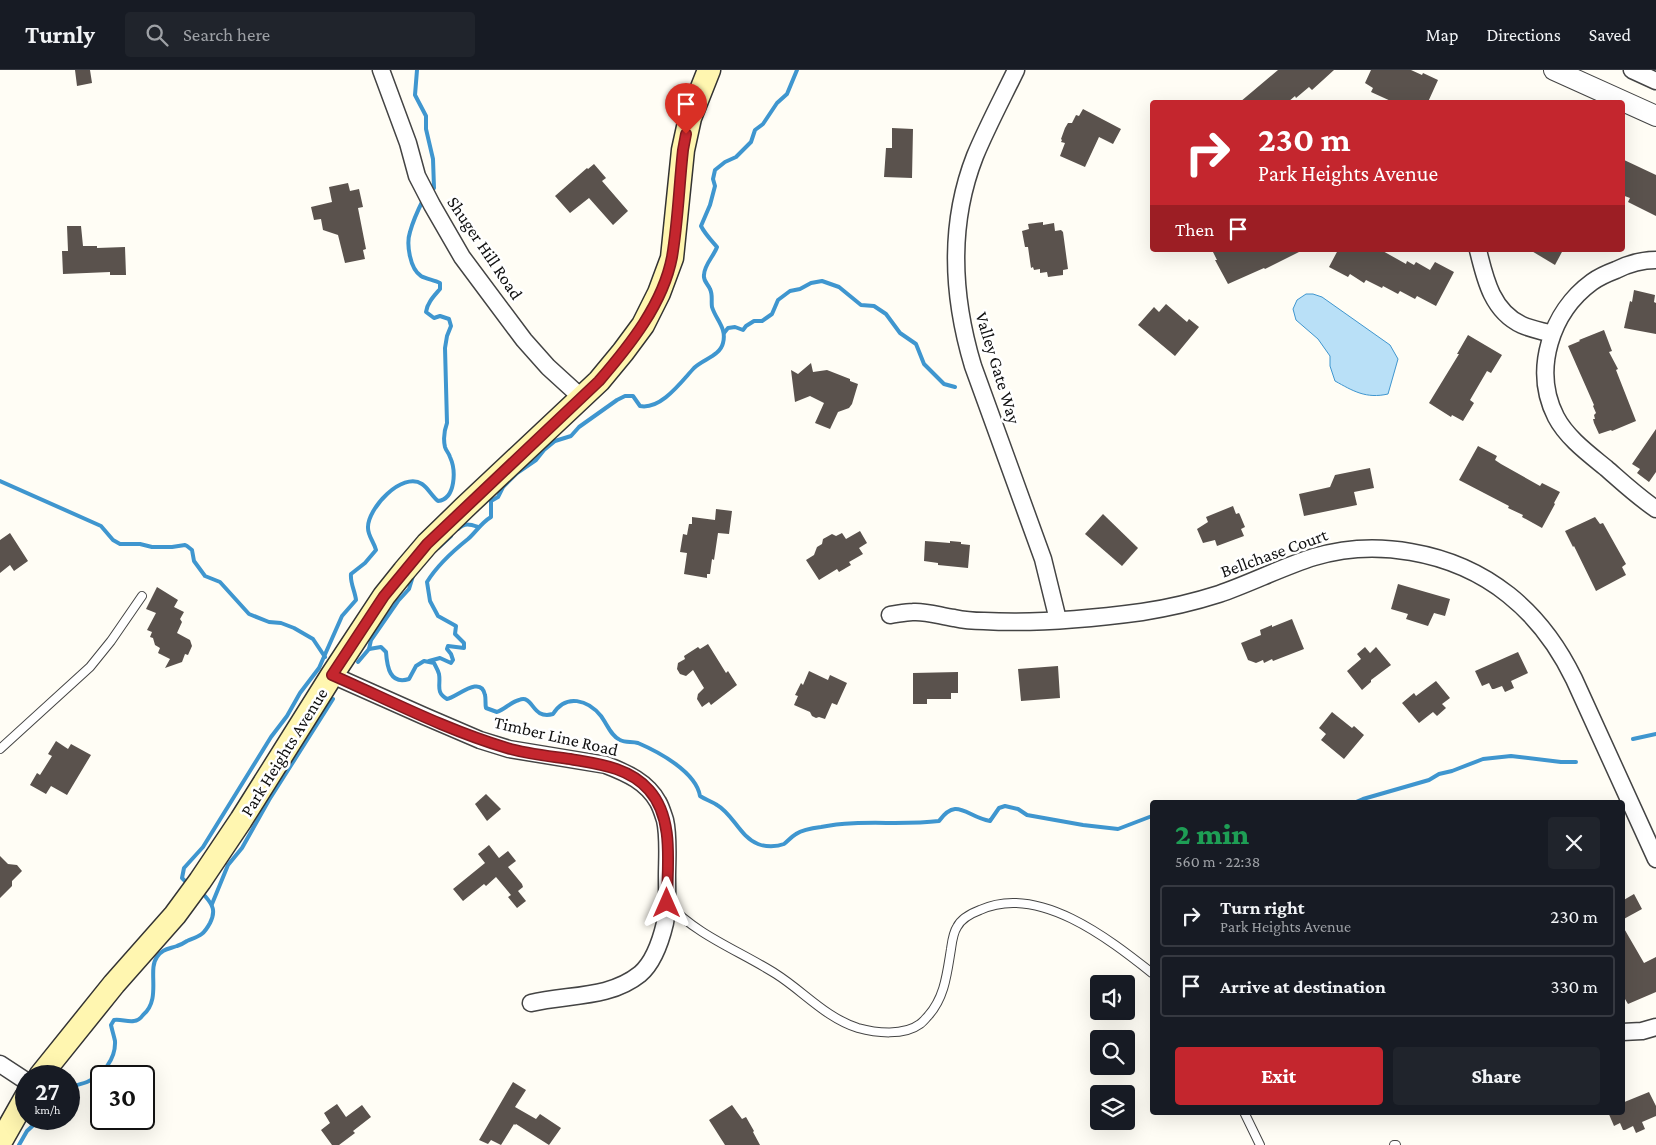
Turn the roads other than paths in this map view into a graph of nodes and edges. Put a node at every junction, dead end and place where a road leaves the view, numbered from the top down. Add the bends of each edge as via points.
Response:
1 (381, 70) edge
2 (709, 70) edge
3 (1016, 70) edge
4 (1554, 70) edge
5 (1632, 70) edge
6 (1656, 81) edge
7 (1621, 100) edge
8 (1625, 102) edge
9 (1656, 116) edge
10 (1478, 252) edge
11 (1656, 260) edge
12 (1552, 334) junction
13 (582, 398) junction
14 (1656, 509) edge
15 (142, 596) dead end
16 (890, 615) dead end
17 (1058, 620) junction
18 (332, 675) junction
19 (0, 749) edge
20 (1656, 859) edge
21 (667, 903) junction
22 (1150, 972) edge
23 (531, 1003) dead end
24 (1656, 1027) edge
25 (1625, 1032) edge
26 (0, 1064) edge
27 (49, 1065) edge
28 (15, 1074) edge
29 (1245, 1115) edge
30 (15, 1116) edge
31 (0, 1143) edge
32 (1260, 1145) edge

1 - 13 street, Shuger Hill Road via 422,188 462,257 524,340
2 - 13 main road, Park Heights Avenue via 690,118 683,150 672,258 659,293 643,325 624,352
3 - 17 street, Valley Gate Way via 975,156 964,188 956,239 957,296 973,366 1043,559
4 - 7 street
5 - 6 street
8 - 9 street
10 - 12 street via 1486,283 1501,308 1522,325
11 - 12 street via 1624,266 1593,281 1569,305
12 - 14 street via 1545,370 1546,387 1556,417 1585,451
13 - 18 main road, Park Heights Avenue via 427,544 384,596
15 - 19 lane via 90,667
16 - 17 street, Bellchase Court via 914,612 983,621
17 - 20 street, Bellchase Court via 1181,605 1315,557 1359,548 1401,550 1452,562 1475,572 1509,595 1552,639 1574,679
18 - 21 street, Timber Line Road via 488,742 509,749 606,765 635,778 649,789 665,820
18 - 27 main road, Park Heights Avenue via 175,915 108,990
21 - 22 lane via 697,929 777,974 828,1013 856,1028 880,1032 905,1031 920,1024 933,1010 944,991 957,926 970,914 992,904 1016,902 1038,906 1078,922 1101,935
21 - 23 street, Timber Line Road via 661,936 652,957 642,972 629,982 606,991
24 - 25 street
26 - 28 street
29 - 32 lane
30 - 31 main road

